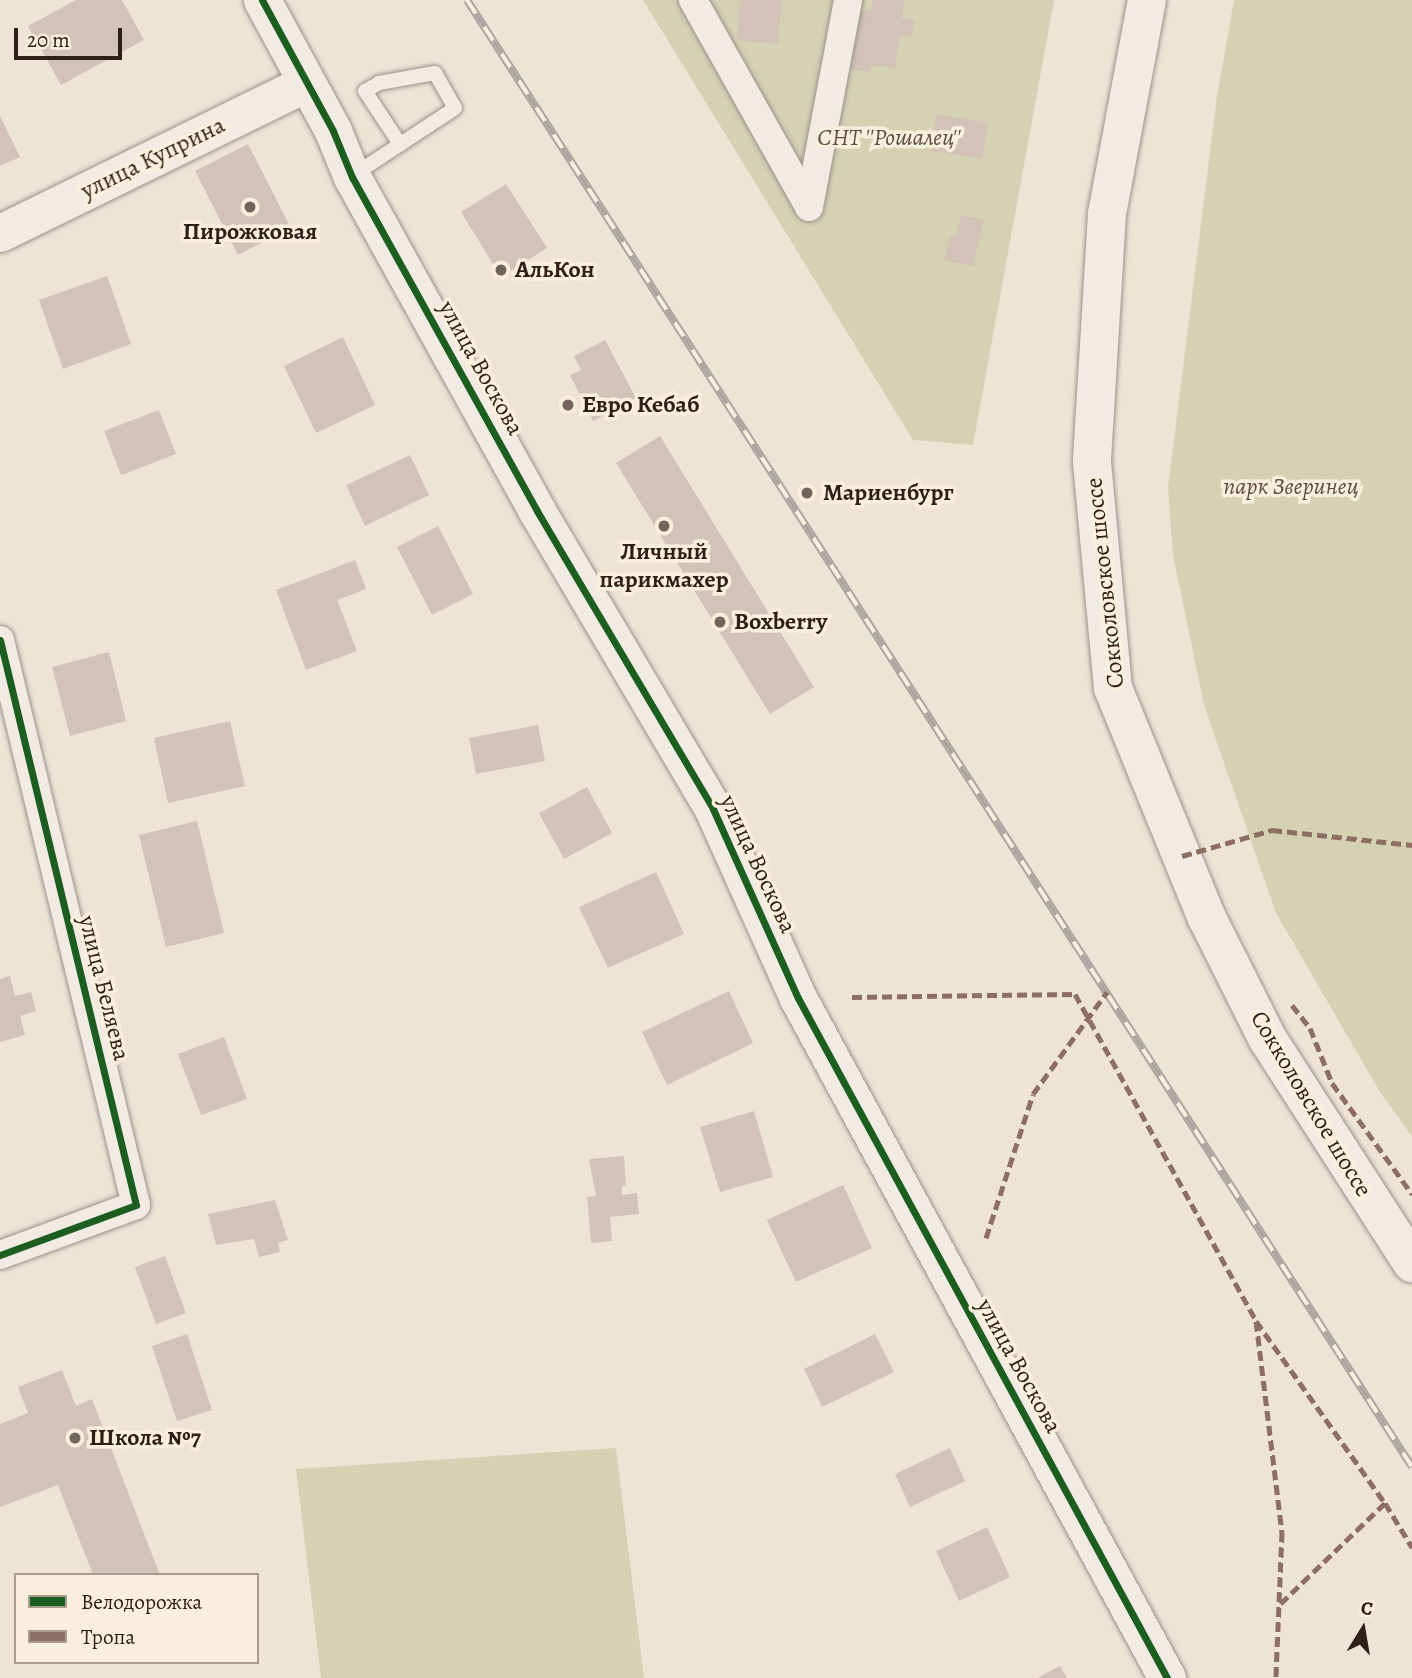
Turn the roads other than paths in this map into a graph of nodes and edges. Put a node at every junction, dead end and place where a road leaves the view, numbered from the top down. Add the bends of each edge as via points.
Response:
1 (262, 0) edge
2 (693, 0) edge
3 (848, 0) edge
4 (1147, 0) edge
5 (306, 83) junction
6 (401, 144) junction
7 (352, 177) junction
8 (0, 233) edge
9 (0, 640) edge
10 (0, 1255) edge
11 (1412, 1263) edge
12 (1167, 1678) edge

1 - 5 street, улица Воскова
2 - 3 street via 809,207
4 - 11 main road, Сокколовское шоссе via 1107,214 1092,462 1114,688 1207,918 1267,1038
5 - 7 street, улица Воскова
5 - 8 street, улица Куприна
6 - 6 lane via 455,108 435,73 379,83 365,91
6 - 7 lane
7 - 12 street, улица Воскова via 537,511 713,809 798,998
9 - 10 street, улица Беляева via 136,1205

